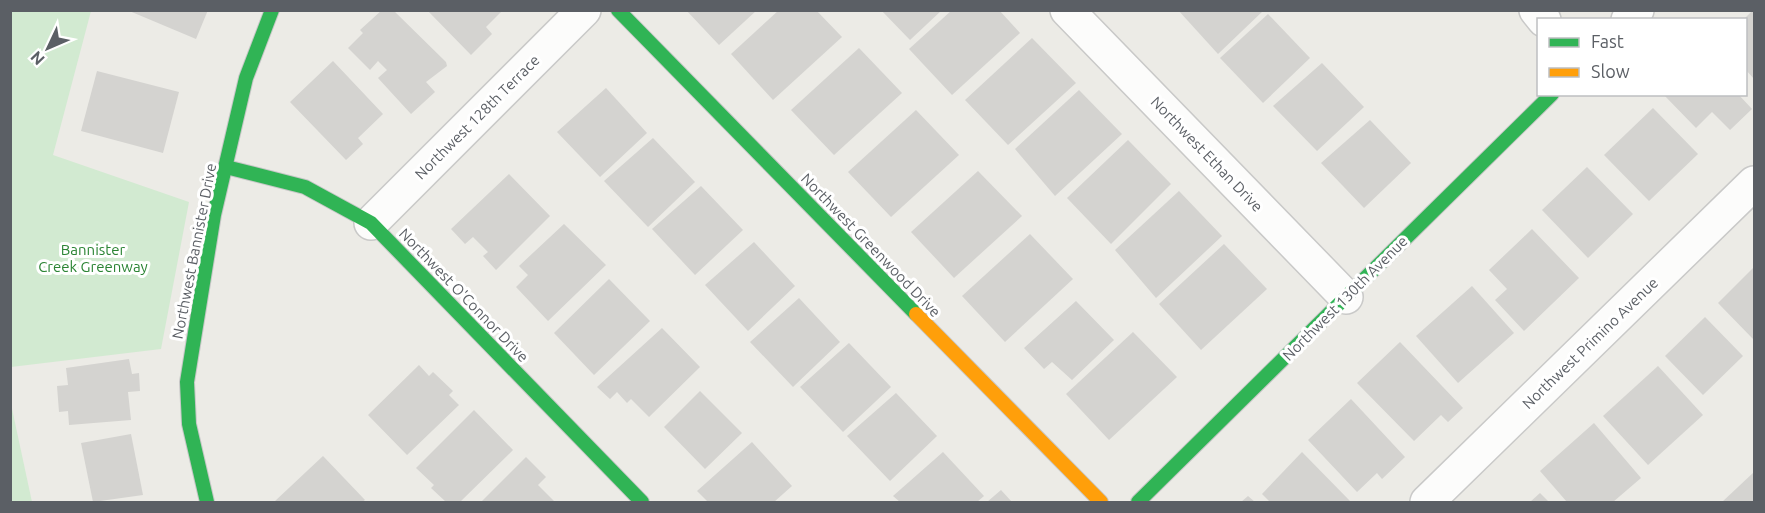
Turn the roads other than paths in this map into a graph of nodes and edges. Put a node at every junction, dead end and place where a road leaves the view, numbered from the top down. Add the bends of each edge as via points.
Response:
1 (272, 10) edge
2 (584, 10) edge
3 (618, 10) edge
4 (1067, 10) edge
5 (1550, 96) edge
6 (226, 167) junction
7 (1755, 183) edge
8 (371, 222) junction
9 (1346, 297) junction
10 (207, 502) edge
11 (642, 502) edge
12 (1101, 502) edge
13 (1138, 502) edge
14 (1427, 502) edge

1 - 6 street, Northwest Bannister Drive via 246,78
2 - 8 street, Northwest 128th Terrace
3 - 12 street, Northwest Greenwood Drive
4 - 9 street, Northwest Ethan Drive
5 - 9 street, Northwest 130th Avenue
6 - 8 street, Northwest O'Connor Drive via 305,187
6 - 10 street, Northwest Bannister Drive via 214,215 187,382 189,424
7 - 14 street, Northwest Primino Avenue
8 - 11 street, Northwest O'Connor Drive
9 - 13 street, Northwest 130th Avenue

